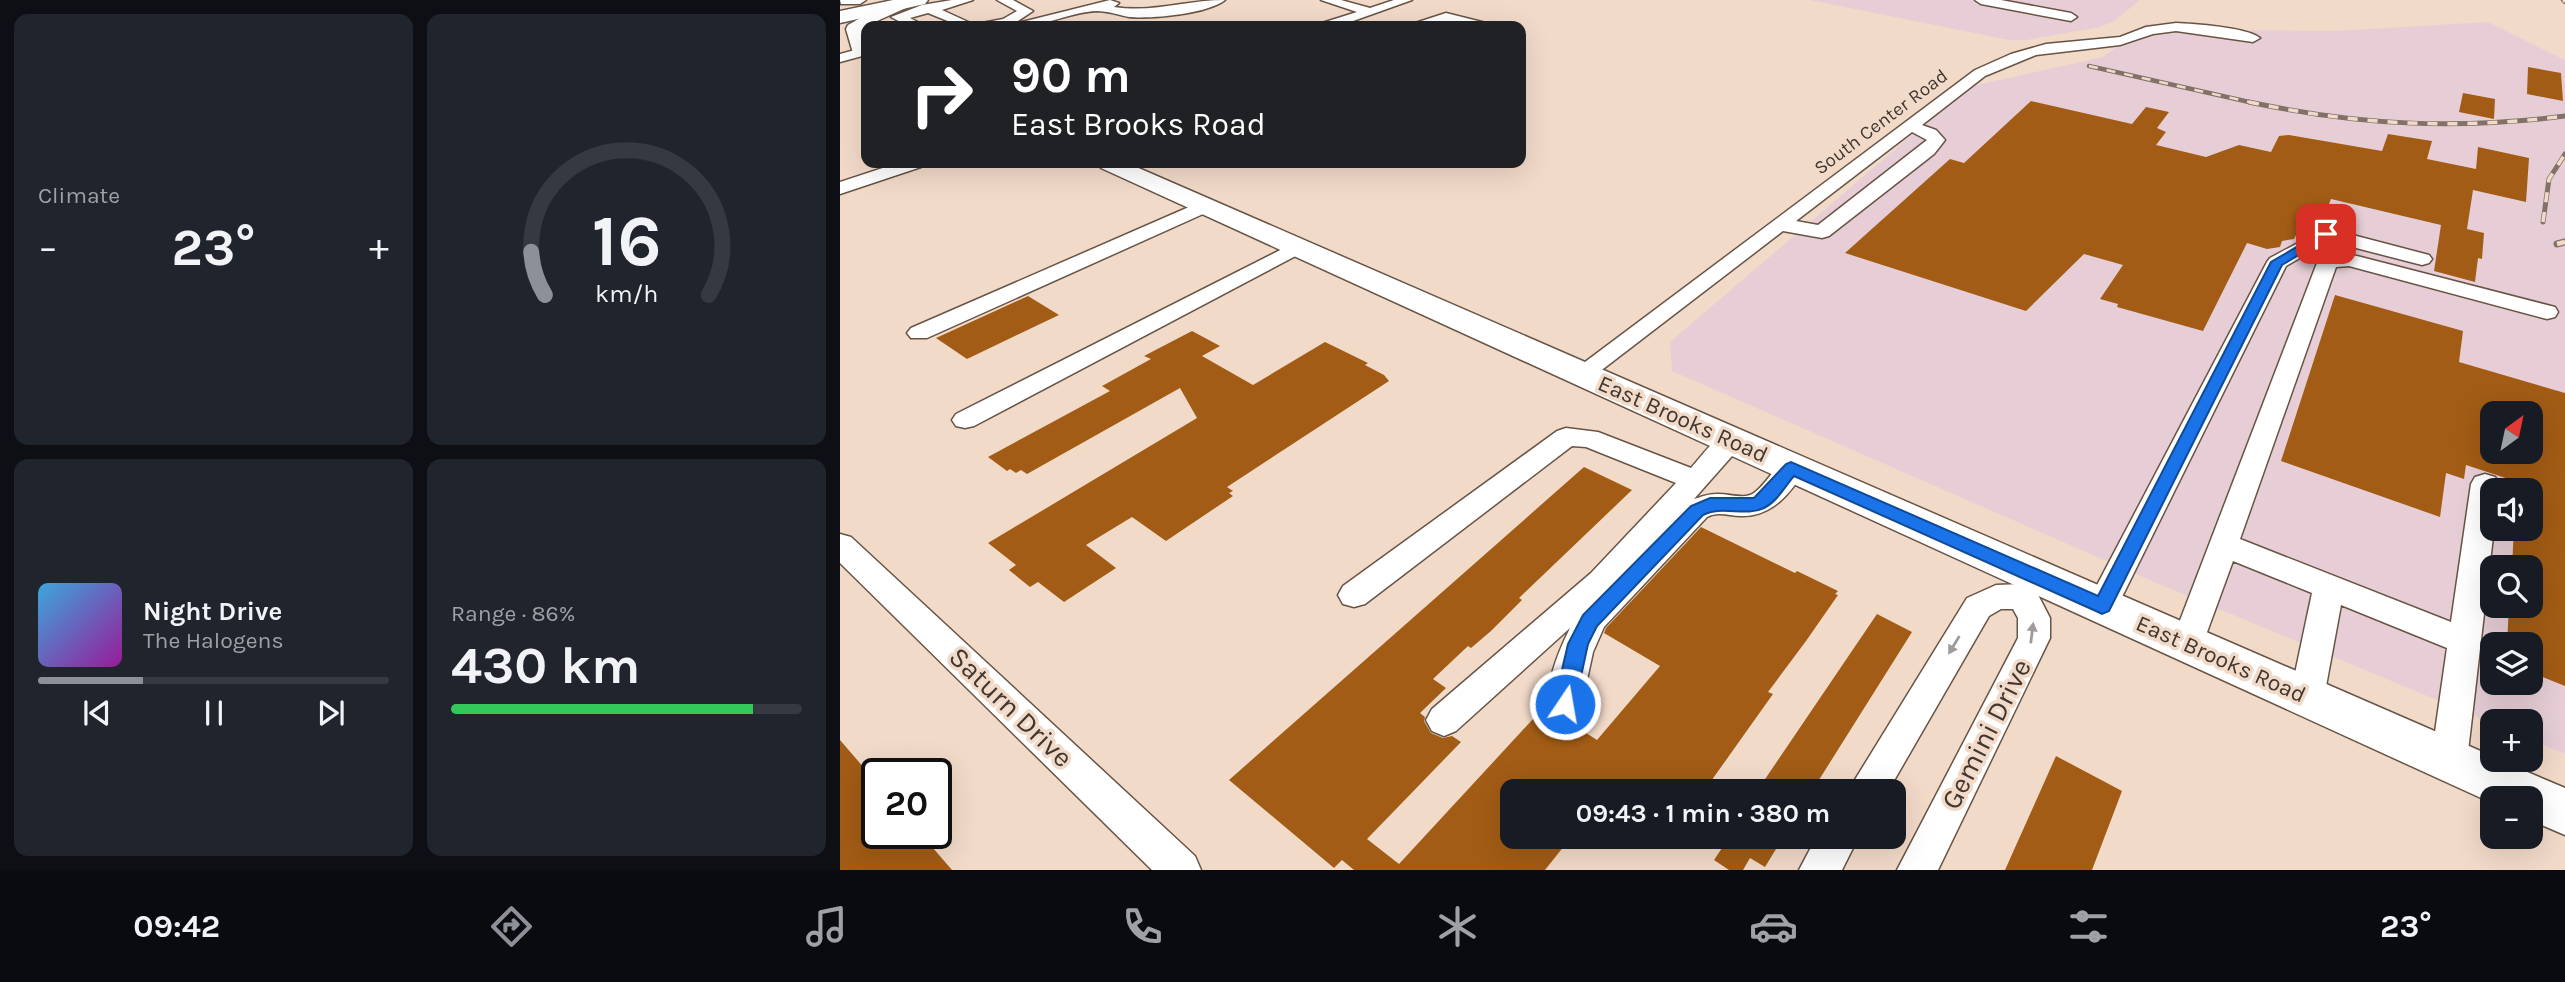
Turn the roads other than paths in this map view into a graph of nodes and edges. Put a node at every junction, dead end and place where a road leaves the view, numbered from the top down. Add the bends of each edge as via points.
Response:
1 (841, 0) edge
2 (967, 0) edge
3 (1003, 0) edge
4 (1126, 0) edge
5 (1193, 0) edge
6 (1219, 0) edge
7 (1327, 0) edge
8 (1406, 0) edge
9 (2080, 0) edge
10 (1987, 1) edge
11 (867, 3) edge
12 (920, 4) edge
13 (1097, 7) junction
14 (1368, 13) junction
15 (1133, 15) junction
16 (840, 17) edge
17 (867, 21) edge
18 (907, 21) edge
19 (959, 21) edge
20 (1009, 21) edge
21 (1042, 21) edge
22 (1343, 21) edge
23 (1393, 21) edge
24 (1431, 21) edge
25 (1462, 21) edge
26 (861, 25) edge
27 (2026, 25) dead end
28 (2253, 38) dead end
29 (840, 40) edge
30 (861, 46) edge
31 (861, 50) edge
32 (861, 52) edge
33 (840, 58) edge
34 (1910, 126) junction
35 (900, 168) edge
36 (1120, 168) edge
37 (840, 188) edge
38 (1205, 206) junction
39 (1779, 224) junction
40 (1298, 247) junction
41 (2422, 259) dead end
42 (2547, 312) dead end
43 (919, 333) dead end
44 (1581, 374) junction
45 (965, 420) dead end
46 (1731, 441) junction
47 (1791, 468) junction
48 (1697, 492) junction
49 (2480, 523) edge
50 (840, 545) edge
51 (2224, 545) junction
52 (2028, 586) junction
53 (2329, 587) junction
54 (1354, 595) dead end
55 (2102, 606) junction
56 (2465, 641) junction
57 (2187, 644) junction
58 (2307, 697) junction
59 (1565, 704) dead end
60 (1444, 720) dead end
61 (2449, 760) junction
62 (1874, 779) edge
63 (2565, 812) edge
64 (1832, 849) edge
65 (1181, 870) edge
66 (1819, 870) edge
67 (1917, 870) edge

1 - 11 street
2 - 12 street
3 - 20 street via 1027,11
4 - 13 street
5 - 15 street
6 - 15 street
7 - 14 street
8 - 14 street
9 - 10 street via 2067,16
10 - 27 street
11 - 12 highway
11 - 16 highway
12 - 17 main road via 882,12
12 - 18 street via 897,17
12 - 19 street
13 - 15 street
13 - 21 street
14 - 22 street
14 - 23 street
24 - 25 street via 1446,17
26 - 30 main road via 854,29
28 - 34 street, South Center Road via 2170,28 2124,40 2049,41 1980,73
29 - 31 main road
32 - 33 street
34 - 39 street, South Center Road
34 - 39 street via 1937,140 1822,232
35 - 37 street
36 - 38 main road, East Brooks Road
38 - 40 main road, East Brooks Road
38 - 43 street
39 - 44 street, South Center Road
40 - 44 main road, East Brooks Road
40 - 45 street
41 - 55 street via 2326,234 2277,262
42 - 51 street via 2350,260 2327,263
44 - 46 main road, East Brooks Road
46 - 47 main road, East Brooks Road
46 - 48 street
47 - 48 street via 1757,504
47 - 52 main road, East Brooks Road
48 - 54 street via 1589,438 1566,437
48 - 59 street via 1697,510 1590,621 1578,644
48 - 60 street
49 - 56 street
50 - 65 street, Saturn Drive
51 - 53 street
51 - 57 street
52 - 55 main road, East Brooks Road
52 -> 62 street via 1978,607
67 -> 52 street, Gemini Drive via 2034,638
53 - 56 street
53 - 58 street
55 - 57 main road, East Brooks Road
56 - 61 street
57 - 58 main road, East Brooks Road
58 - 61 main road, East Brooks Road
61 - 63 main road, East Brooks Road
64 - 66 street

